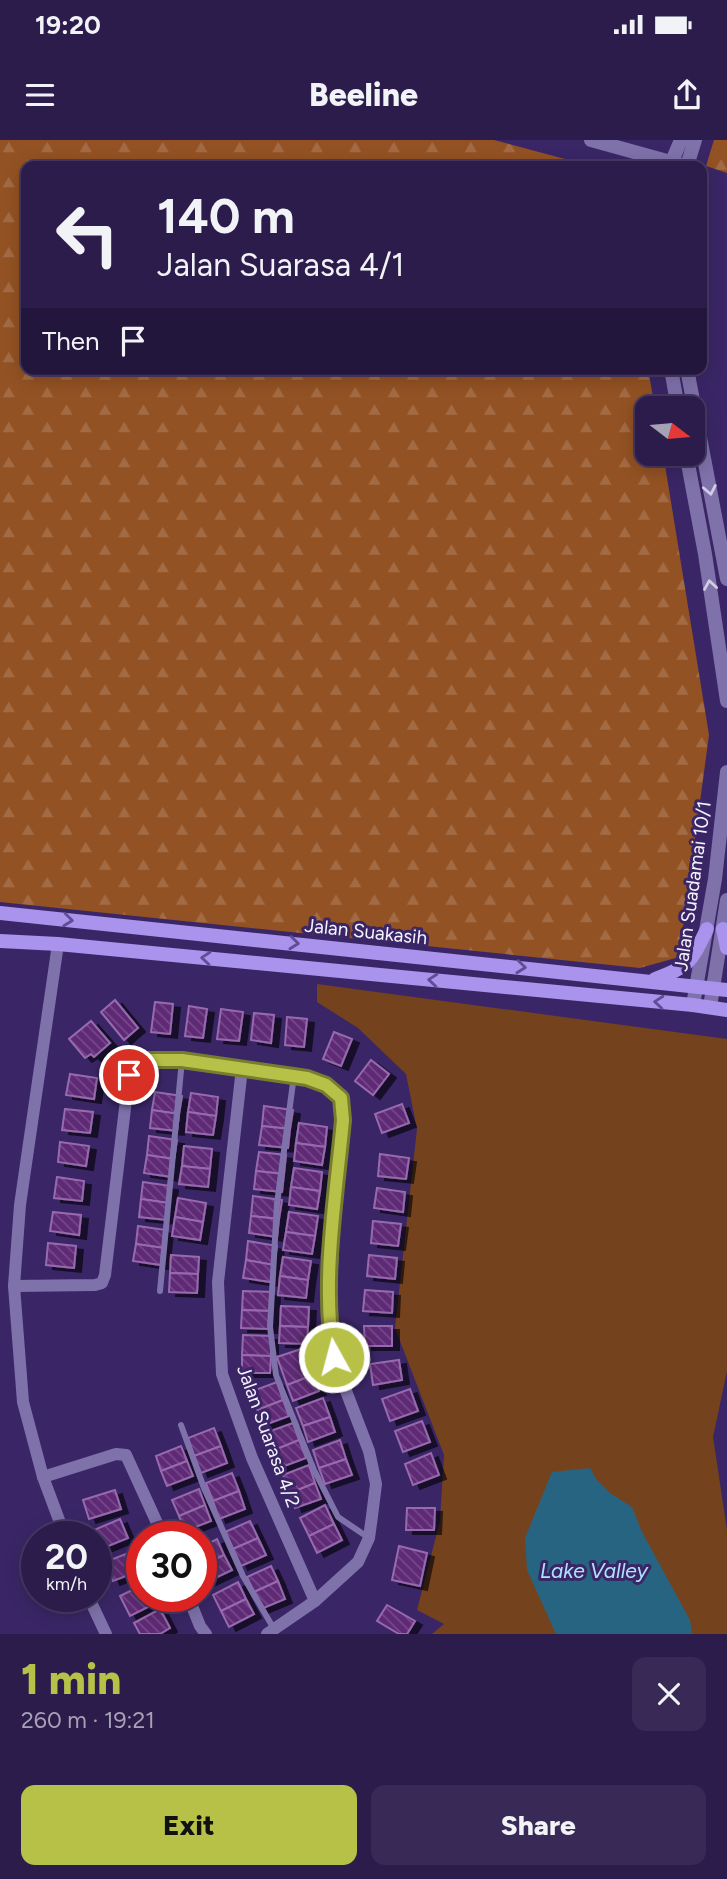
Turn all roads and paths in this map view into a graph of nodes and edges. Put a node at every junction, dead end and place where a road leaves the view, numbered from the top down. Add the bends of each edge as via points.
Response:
1 (590, 140) edge
2 (681, 140) edge
3 (695, 140) edge
4 (661, 161) edge
5 (679, 161) edge
6 (681, 161) edge
7 (672, 375) edge
8 (688, 375) edge
9 (676, 396) edge
10 (688, 466) edge
11 (716, 518) junction
12 (727, 533) edge
13 (725, 551) edge
14 (705, 554) junction
15 (727, 579) edge
16 (727, 701) edge
17 (727, 772) edge
18 (727, 900) edge
19 (0, 913) edge
20 (707, 929) junction
21 (723, 929) junction
22 (0, 941) edge
23 (58, 944) junction
24 (727, 948) edge
25 (650, 980) junction
26 (696, 985) junction
27 (720, 989) edge
28 (693, 1005) junction
29 (710, 1007) junction
30 (727, 1010) edge
31 (182, 1060) junction
32 (242, 1068) junction
33 (293, 1075) junction
34 (14, 1286) junction
35 (160, 1291) dead end
36 (181, 1425) dead end
37 (43, 1477) junction
38 (59, 1521) edge
39 (156, 1521) edge
40 (369, 1538) junction
41 (315, 1601) junction
42 (96, 1612) edge
43 (194, 1612) edge
44 (271, 1632) edge
45 (106, 1634) edge
46 (206, 1634) edge

1 - 4 street
2 - 5 street
3 - 6 street
7 - 9 street
8 -> 11 street
10 - 14 street
11 - 12 street
11 - 13 street
13 - 14 street
13 - 15 street
16 -> 14 street
17 - 20 street, Jalan Suadamai 10/1
18 - 21 street, Jalan Suadamai 10/1
19 -> 25 main road, Jalan Suakasih
20 - 25 main road via 691,961
20 - 26 street, Jalan Suadamai 10/1
21 - 24 main road
21 - 27 street, Jalan Suadamai 10/1
22 - 23 main road
28 -> 23 main road
23 - 34 street via 20,1205
25 - 26 main road, Jalan Suakasih
26 - 27 main road, Jalan Suakasih
26 - 28 street, Jalan Suadamai 10/1
27 - 29 street, Jalan Suadamai 10/1
28 - 29 main road
29 - 30 main road
31 - 32 street
31 - 34 street via 141,1060 129,1075 102,1283
31 - 35 lane
32 - 33 street
32 - 41 street, Jalan Suarasa 4/2 via 218,1282 222,1374 252,1458
33 - 40 lane via 270,1327 275,1375 338,1517
33 - 40 street via 326,1085 341,1098 329,1332 372,1462 376,1485
34 - 37 street via 23,1402
36 - 44 lane via 204,1488
37 - 38 street
37 - 39 street via 116,1454 126,1455
40 - 41 street via 358,1562
41 - 44 street
42 - 45 street
43 - 46 street

